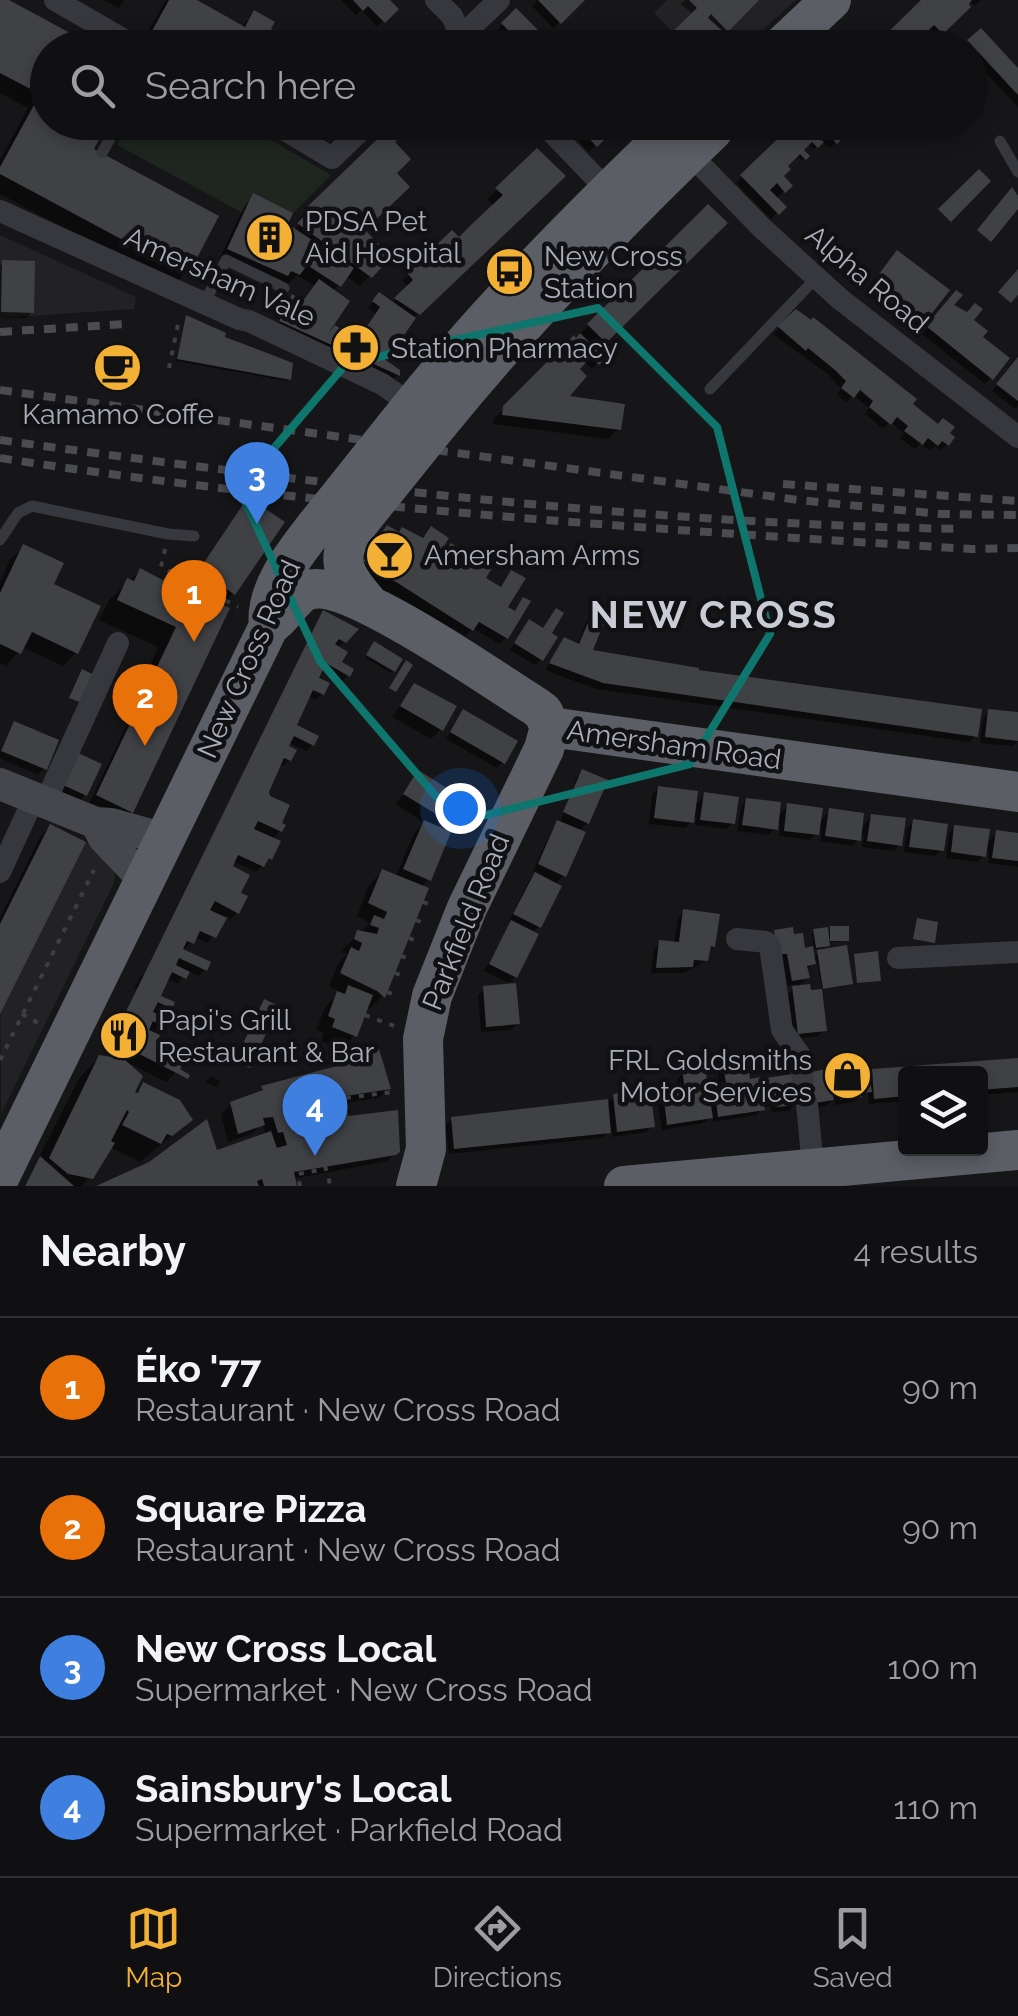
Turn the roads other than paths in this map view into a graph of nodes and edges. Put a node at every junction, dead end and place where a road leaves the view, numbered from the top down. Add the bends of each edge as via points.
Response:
1 (55, 0) edge
2 (436, 0) edge
3 (499, 0) edge
4 (831, 0) edge
5 (107, 30) edge
6 (456, 30) edge
7 (472, 30) edge
8 (799, 30) edge
9 (109, 140) edge
10 (302, 140) edge
11 (350, 140) edge
12 (559, 140) edge
13 (686, 140) edge
14 (700, 140) edge
15 (1000, 141) dead end
16 (102, 154) dead end
17 (1018, 172) edge
18 (619, 202) junction
19 (0, 211) edge
20 (816, 278) junction
21 (284, 288) dead end
22 (204, 304) junction
23 (710, 388) dead end
24 (418, 415) junction
25 (1018, 437) edge
26 (194, 536) dead end
27 (0, 540) edge
28 (366, 602) junction
29 (257, 619) junction
30 (118, 643) dead end
31 (550, 727) junction
32 (0, 784) edge
33 (1018, 792) edge
34 (39, 801) junction
35 (96, 824) junction
36 (164, 839) junction
37 (0, 872) edge
38 (144, 880) junction
39 (737, 939) dead end
40 (1018, 952) edge
41 (898, 958) dead end
42 (803, 1078) dead end
43 (806, 1104) dead end
44 (1018, 1150) edge
45 (800, 1174) edge
46 (0, 1176) edge
47 (416, 1186) edge
48 (624, 1186) edge

1 - 5 street
2 - 6 street
3 - 7 street
4 - 8 highway
9 - 16 lane
10 - 11 street via 332,158
12 - 18 street
13 - 18 highway, New Cross Road
14 - 20 street, Alpha Road
15 - 17 lane
18 - 24 highway, New Cross Road via 522,324
19 - 22 street, Amersham Vale
20 - 23 lane
20 - 25 street, Alpha Road
21 - 22 lane via 226,260
22 - 24 street, Amersham Vale via 382,384
24 - 28 highway, New Cross Road, bridge via 346,541 343,562
24 - 29 highway, New Cross Road, bridge via 316,526
26 - 27 lane via 32,506 18,513
28 - 29 highway, Amersham Road via 311,589 284,616
28 - 31 highway, Amersham Road via 535,706
29 - 36 highway, New Cross Road
30 - 34 street
31 - 33 highway, Amersham Road
31 - 47 highway, Parkfield Road via 432,996 423,1039 426,1149
32 - 34 main road
34 - 35 main road
34 - 37 street
35 - 36 main road
35 - 38 main road
36 - 38 highway, New Cross Road
38 - 46 highway, New Cross Road
39 - 42 street via 770,946 782,1030 799,1054
40 - 41 street
43 - 45 street
44 - 45 highway
45 - 48 highway

